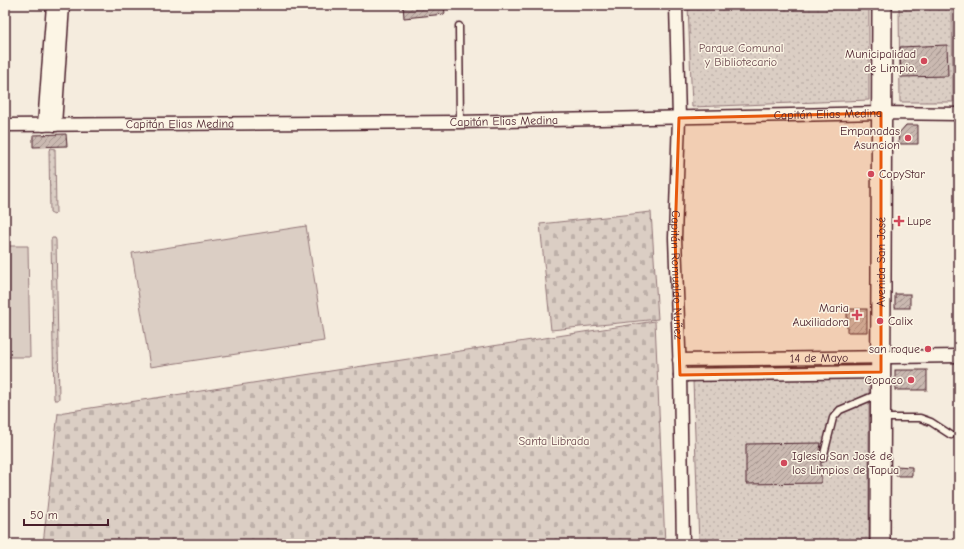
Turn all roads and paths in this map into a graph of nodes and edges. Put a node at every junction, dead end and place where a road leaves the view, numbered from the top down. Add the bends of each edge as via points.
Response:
1 (700, 5) edge
2 (882, 5) edge
3 (56, 6) edge
4 (676, 6) edge
5 (459, 26) dead end
6 (881, 113) junction
7 (959, 114) edge
8 (680, 118) junction
9 (460, 122) junction
10 (5, 125) edge
11 (49, 125) junction
12 (959, 356) edge
13 (679, 360) junction
14 (881, 364) junction
15 (680, 375) junction
16 (881, 393) junction
17 (881, 418) junction
18 (951, 435) dead end
19 (823, 458) dead end
20 (683, 544) edge
21 (880, 544) edge

1 - 4 lane
2 - 6 main road, Avenida San José
3 - 11 street
4 - 8 street, Capitán Romualdo Nuñez
5 - 9 lane
6 - 7 street, Capitán Elias Medina
6 - 8 street, Capitán Elias Medina
6 - 14 main road, Avenida San José
8 - 9 street, Capitán Elias Medina
8 - 13 street, Capitán Romualdo Nuñez via 675,232
9 - 11 street, Capitán Elias Medina
10 - 11 street, Capitán Elias Medina
12 - 14 street, 14 de Mayo
13 - 14 street, 14 de Mayo
13 - 15 street, Capitán Romualdo Nuñez
14 - 15 street, 14 de Mayo
14 - 16 main road, Avenida San José
15 - 20 street, Capitán Romualdo Nuñez
16 - 17 main road, Avenida San José
16 - 19 lane via 836,413
17 - 18 lane via 920,418
17 - 21 main road, Avenida San José

